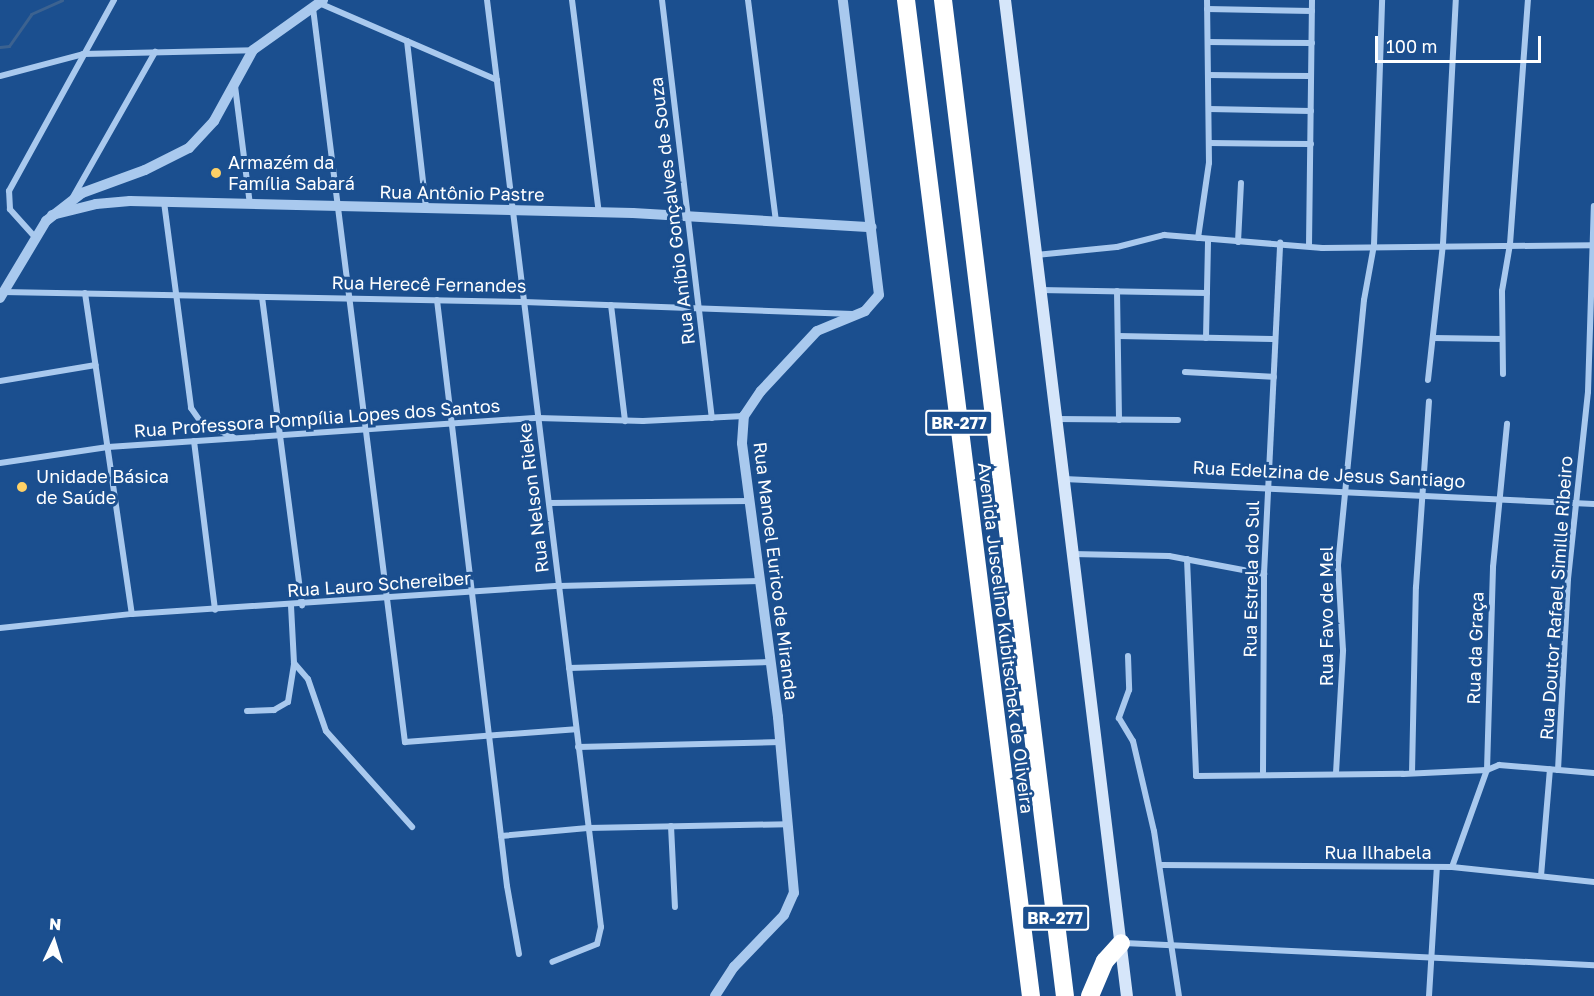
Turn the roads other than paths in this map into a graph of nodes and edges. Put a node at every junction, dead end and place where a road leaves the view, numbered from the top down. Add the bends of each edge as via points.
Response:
1 (114, 0) edge
2 (487, 0) edge
3 (572, 0) edge
4 (662, 0) edge
5 (748, 0) edge
6 (843, 0) edge
7 (906, 0) edge
8 (943, 0) edge
9 (1005, 0) edge
10 (1207, 0) edge
11 (1312, 0) edge
12 (1382, 0) edge
13 (1456, 0) edge
14 (1528, 0) edge
15 (318, 3) edge
16 (1207, 9) junction
17 (1312, 11) junction
18 (406, 41) junction
19 (1208, 42) junction
20 (1312, 44) junction
21 (253, 50) junction
22 (155, 52) junction
23 (83, 54) junction
24 (1208, 75) junction
25 (0, 76) edge
26 (1311, 76) junction
27 (497, 80) junction
28 (234, 82) junction
29 (1209, 109) junction
30 (1311, 111) junction
31 (1209, 143) junction
32 (1311, 144) junction
33 (1241, 183) dead end
34 (72, 198) junction
35 (164, 202) junction
36 (250, 204) junction
37 (338, 206) junction
38 (1594, 206) edge
39 (426, 208) junction
40 (513, 210) junction
41 (599, 213) junction
42 (52, 215) junction
43 (688, 216) junction
44 (776, 221) junction
45 (872, 227) junction
46 (34, 236) junction
47 (1198, 238) junction
48 (1208, 241) junction
49 (1238, 242) junction
50 (1280, 242) junction
51 (1443, 244) junction
52 (1510, 244) junction
53 (1374, 245) junction
54 (1310, 246) junction
55 (1593, 246) edge
56 (1035, 255) junction
57 (1039, 290) junction
58 (1117, 291) junction
59 (85, 293) junction
60 (1207, 293) junction
61 (1, 294) edge
62 (174, 295) junction
63 (262, 297) junction
64 (350, 298) junction
65 (437, 300) junction
66 (524, 302) junction
67 (610, 305) junction
68 (699, 308) junction
69 (856, 314) junction
70 (1118, 336) junction
71 (1206, 338) junction
72 (1433, 338) junction
73 (1275, 339) junction
74 (1502, 339) junction
75 (96, 365) junction
76 (1185, 372) dead end
77 (1503, 374) dead end
78 (1274, 377) junction
79 (1428, 380) dead end
80 (0, 381) edge
81 (1429, 401) dead end
82 (744, 416) junction
83 (538, 418) junction
84 (712, 418) junction
85 (1055, 419) junction
86 (1119, 420) junction
87 (1178, 420) dead end
88 (625, 421) junction
89 (452, 423) junction
90 (1507, 424) dead end
91 (366, 429) junction
92 (280, 435) junction
93 (236, 438) junction
94 (195, 441) junction
95 (108, 447) junction
96 (0, 463) edge
97 (1062, 479) junction
98 (1269, 486) junction
99 (1346, 490) junction
100 (1423, 494) junction
101 (1501, 498) junction
102 (750, 501) junction
103 (549, 503) junction
104 (1576, 503) junction
105 (1594, 504) edge
106 (1071, 554) junction
107 (1187, 560) junction
108 (1264, 574) junction
109 (760, 581) junction
110 (559, 586) junction
111 (472, 593) junction
112 (388, 600) junction
113 (291, 605) junction
114 (302, 605) junction
115 (215, 609) junction
116 (132, 614) junction
117 (0, 628) edge
118 (1128, 656) dead end
119 (771, 662) junction
120 (294, 663) junction
121 (569, 668) junction
122 (247, 711) dead end
123 (576, 729) junction
124 (489, 735) junction
125 (781, 742) junction
126 (579, 747) junction
127 (1550, 769) junction
128 (1487, 770) junction
129 (1558, 770) junction
130 (1263, 772) junction
131 (1336, 773) junction
132 (1412, 773) junction
133 (1594, 773) edge
134 (788, 824) junction
135 (670, 826) junction
136 (412, 827) dead end
137 (588, 828) junction
138 (501, 836) junction
139 (1161, 865) junction
140 (1437, 867) junction
141 (1452, 867) junction
142 (1541, 876) junction
143 (1594, 882) edge
144 (675, 907) dead end
145 (1121, 944) junction
146 (1172, 944) junction
147 (519, 954) dead end
148 (1431, 957) junction
149 (552, 962) dead end
150 (1594, 965) edge
151 (715, 996) edge
152 (1031, 996) edge
153 (1065, 996) edge
154 (1090, 996) edge
155 (1127, 996) edge
156 (1179, 996) edge
157 (1429, 996) edge

1 - 23 street
2 - 27 street, Rua Nelson Rieke
3 - 41 street
4 - 43 street, Rua Aníbio Gonçalves de Souza
5 - 44 street
6 - 45 street
7 - 152 highway, Avenida Juscelino Kubitschek de Oliveira / BR-277
8 - 153 highway, Avenida Juscelino Kubitschek de Oliveira / BR-277
9 - 56 main road
10 - 16 street
11 - 17 street
12 - 53 street, Rua Favo de Mel
13 - 51 street
14 - 52 street
15 - 18 street
15 - 21 street
15 - 37 street
16 - 17 street
16 - 19 street
17 - 20 street
18 - 27 street
18 - 39 street
19 - 20 street
19 - 24 street
20 - 26 street
21 - 22 street
21 - 28 street
22 - 23 street
22 - 34 street
23 - 25 street
23 - 46 street via 9,191 10,209
24 - 26 street
24 - 29 street
26 - 30 street
27 - 40 street, Rua Nelson Rieke
28 - 34 street via 214,121 189,148
28 - 36 street
29 - 30 street
29 - 31 street
30 - 32 street
31 - 32 street
31 - 47 street via 1209,173
32 - 54 street
33 - 49 street
34 - 42 street
35 - 36 street, Rua Antônio Pastre
35 - 42 street, Rua Antônio Pastre via 96,204
35 - 62 street
36 - 37 street, Rua Antônio Pastre
37 - 39 street, Rua Antônio Pastre
37 - 64 street
38 - 55 street, Rua Doutor Rafael Simille Ribeiro
39 - 40 street, Rua Antônio Pastre
40 - 41 street, Rua Antônio Pastre
40 - 66 street, Rua Nelson Rieke
41 - 43 street, Rua Antônio Pastre
42 - 46 street
43 - 44 street, Rua Antônio Pastre
43 - 68 street, Rua Aníbio Gonçalves de Souza
44 - 45 street, Rua Antônio Pastre
45 - 69 street via 879,295 871,306
46 - 61 street
47 - 48 street
47 - 56 street via 1158,235 1121,246
48 - 49 street
48 - 60 street
49 - 50 street
50 - 54 street
50 - 73 street, Rua Estrela do Sul
51 - 52 street
51 - 53 street
51 - 72 street
52 - 55 street
52 - 74 street via 1503,291
53 - 54 street
53 - 99 street, Rua Favo de Mel via 1364,300
55 - 104 street, Rua Doutor Rafael Simille Ribeiro via 1588,392
56 - 57 main road
57 - 58 street
57 - 85 main road
58 - 60 street
58 - 70 street
59 - 61 street, Rua Herecê Fernandes
59 - 62 street, Rua Herecê Fernandes
59 - 75 street
60 - 71 street
62 - 63 street, Rua Herecê Fernandes
62 - 93 street via 191,408 200,421
63 - 64 street, Rua Herecê Fernandes
63 - 92 street
64 - 65 street, Rua Herecê Fernandes
64 - 91 street
65 - 66 street, Rua Herecê Fernandes
65 - 89 street
66 - 67 street, Rua Herecê Fernandes
66 - 83 street, Rua Nelson Rieke
67 - 68 street, Rua Herecê Fernandes
67 - 88 street
68 - 69 street, Rua Herecê Fernandes
68 - 84 street, Rua Aníbio Gonçalves de Souza
69 - 82 street via 813,335 761,391
70 - 71 street
70 - 86 street
71 - 73 street
72 - 74 street
72 - 79 street
73 - 78 street, Rua Estrela do Sul
74 - 77 street
75 - 80 street
75 - 95 street
76 - 78 street
78 - 98 street, Rua Estrela do Sul
81 - 100 street
82 - 84 street, Rua Professora Pompília Lopes dos Santos
82 - 102 street, Rua Manoel Eurico de Miranda via 742,443
83 - 88 street, Rua Professora Pompília Lopes dos Santos
83 - 89 street, Rua Professora Pompília Lopes dos Santos
83 - 103 street, Rua Nelson Rieke
84 - 88 street, Rua Professora Pompília Lopes dos Santos
85 - 86 street
85 - 97 main road
86 - 87 street
89 - 91 street, Rua Professora Pompília Lopes dos Santos
89 - 111 street
90 - 101 street, Rua da Graça
91 - 92 street, Rua Professora Pompília Lopes dos Santos
91 - 112 street
92 - 93 street, Rua Professora Pompília Lopes dos Santos
92 - 114 street
93 - 94 street, Rua Professora Pompília Lopes dos Santos
94 - 95 street, Rua Professora Pompília Lopes dos Santos
94 - 115 street
95 - 96 street, Rua Professora Pompília Lopes dos Santos
95 - 116 street
97 - 98 street, Rua Edelzina de Jesus Santiago
97 - 106 main road
98 - 99 street, Rua Edelzina de Jesus Santiago
98 - 108 street, Rua Estrela do Sul
99 - 100 street, Rua Edelzina de Jesus Santiago
99 - 131 street, Rua Favo de Mel via 1337,578 1343,650
100 - 101 street, Rua Edelzina de Jesus Santiago
100 - 132 street via 1416,588
101 - 104 street, Rua Edelzina de Jesus Santiago
101 - 128 street, Rua da Graça via 1492,576
102 - 103 street
102 - 109 street, Rua Manoel Eurico de Miranda
103 - 110 street, Rua Nelson Rieke
104 - 105 street, Rua Edelzina de Jesus Santiago
104 - 129 street, Rua Doutor Rafael Simille Ribeiro
106 - 107 street via 1150,554
106 - 145 main road
107 - 108 street
107 - 130 street via 1196,776
108 - 130 street, Rua Estrela do Sul
109 - 110 street, Rua Lauro Schereiber
109 - 119 street, Rua Manoel Eurico de Miranda
110 - 111 street, Rua Lauro Schereiber
110 - 121 street, Rua Nelson Rieke
111 - 112 street, Rua Lauro Schereiber
111 - 124 street
112 - 114 street, Rua Lauro Schereiber
112 - 124 street via 405,742
113 - 114 street, Rua Lauro Schereiber
113 - 115 street, Rua Lauro Schereiber
113 - 120 street
115 - 116 street, Rua Lauro Schereiber
116 - 117 street, Rua Lauro Schereiber
118 - 139 street via 1129,690 1119,718 1133,741
119 - 121 street
119 - 125 street, Rua Manoel Eurico de Miranda
120 - 122 street via 288,702 274,710
120 - 136 street via 308,679 326,731
121 - 123 street, Rua Nelson Rieke
123 - 124 street
123 - 126 street, Rua Nelson Rieke
124 - 138 street
125 - 126 street
125 - 134 street, Rua Manoel Eurico de Miranda
126 - 137 street, Rua Nelson Rieke
127 - 128 street via 1499,765
127 - 129 street
127 - 142 street
128 - 132 street
128 - 141 street, Rua da Graça
129 - 133 street
130 - 131 street
131 - 132 street
134 - 135 street
134 - 151 street, Rua Manoel Eurico de Miranda via 792,900 784,915 734,967
135 - 137 street
135 - 144 street
137 - 138 street
137 - 149 street, Rua Nelson Rieke via 600,939 593,947
138 - 147 street
139 - 140 street, Rua Ilhabela
139 - 146 street
140 - 141 street, Rua Ilhabela
140 - 148 street
141 - 142 street, Rua Ilhabela
142 - 143 street, Rua Ilhabela
145 - 146 street
145 - 154 highway via 1105,961
145 - 155 main road
146 - 148 street
146 - 156 street
148 - 150 street
148 - 157 street

